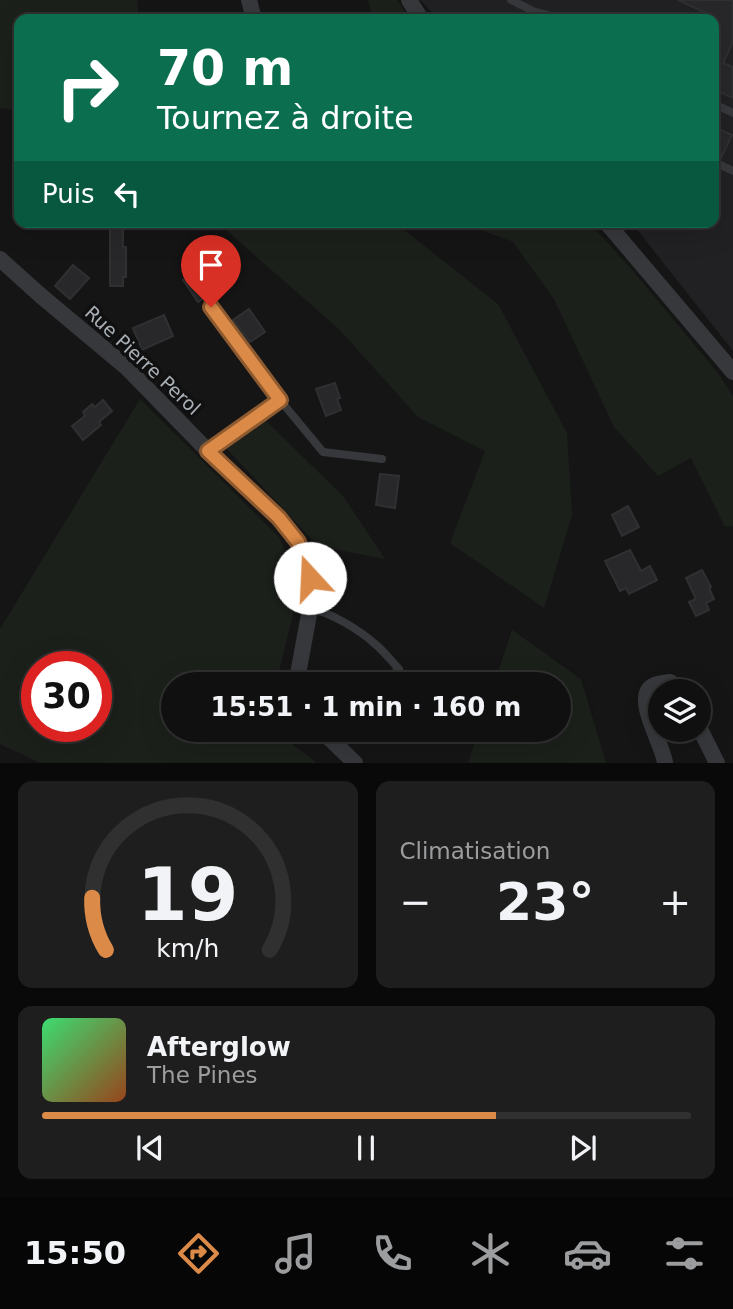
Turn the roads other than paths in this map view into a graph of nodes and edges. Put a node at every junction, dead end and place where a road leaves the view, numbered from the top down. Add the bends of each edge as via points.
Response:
1 (512, 0) edge
2 (533, 14) edge
3 (611, 228) edge
4 (0, 259) edge
5 (211, 307) dead end
6 (733, 372) edge
7 (280, 400) junction
8 (208, 451) junction
9 (382, 459) dead end
10 (310, 609) junction
11 (298, 672) edge
12 (396, 672) edge
13 (648, 692) edge
14 (648, 712) edge
15 (333, 742) edge
16 (659, 742) edge
17 (707, 742) edge
18 (355, 763) edge
19 (666, 763) edge
20 (717, 763) edge

1 - 2 lane
3 - 6 street
4 - 8 street, Rue Pierre Perol via 125,367
5 - 7 lane
7 - 8 lane
7 - 9 lane via 323,452
8 - 10 street, Rue Pierre Perol via 298,542 310,578
10 - 11 street, Rue Pierre Perol
10 - 12 lane via 347,624 375,644 399,669
13 - 14 street
15 - 18 street
16 - 19 street
17 - 20 street

